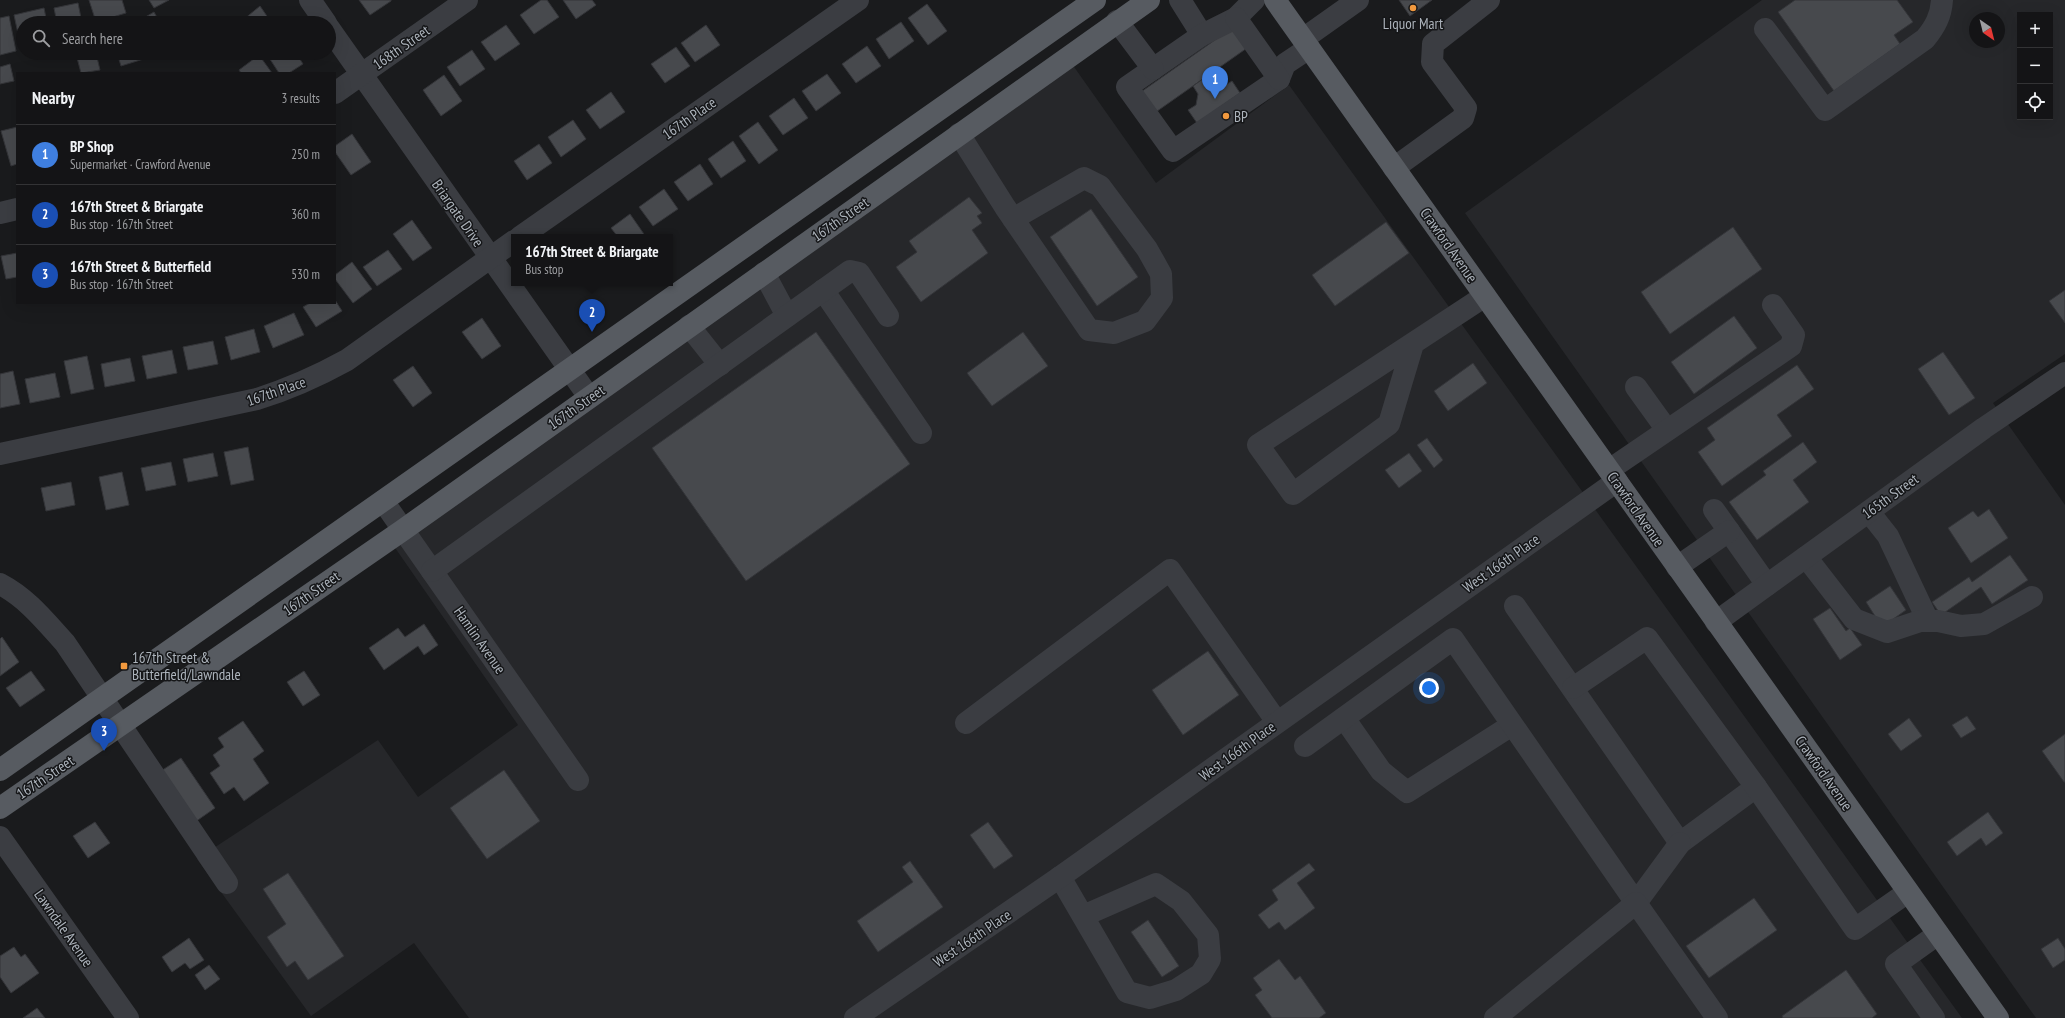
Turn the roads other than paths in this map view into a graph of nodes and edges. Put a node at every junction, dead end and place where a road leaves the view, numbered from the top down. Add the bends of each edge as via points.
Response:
1 (310, 0) edge
2 (468, 0) edge
3 (858, 0) edge
4 (1095, 0) edge
5 (1149, 0) edge
6 (1180, 0) edge
7 (1254, 0) edge
8 (1275, 0) edge
9 (1358, 0) edge
10 (1489, 0) edge
11 (1942, 0) edge
12 (321, 16) edge
13 (1236, 18) junction
14 (1117, 21) junction
15 (1766, 29) dead end
16 (1202, 35) junction
17 (336, 38) edge
18 (1306, 44) junction
19 (1153, 69) junction
20 (362, 74) junction
21 (1279, 79) junction
22 (336, 92) edge
23 (959, 134) junction
24 (1394, 168) junction
25 (16, 209) edge
26 (0, 213) edge
27 (1013, 219) junction
28 (524, 234) edge
29 (511, 243) edge
30 (490, 258) junction
31 (764, 273) junction
32 (823, 290) junction
33 (1485, 296) junction
34 (1773, 305) dead end
35 (787, 316) junction
36 (888, 316) dead end
37 (689, 326) junction
38 (1414, 344) junction
39 (720, 364) junction
40 (569, 370) junction
41 (2065, 373) edge
42 (1636, 387) dead end
43 (589, 397) junction
44 (1668, 430) junction
45 (921, 433) dead end
46 (0, 454) edge
47 (1613, 476) junction
48 (383, 501) junction
49 (1714, 510) dead end
50 (1869, 512) junction
51 (403, 530) junction
52 (1728, 531) junction
53 (1806, 557) junction
54 (1677, 567) junction
55 (432, 571) junction
56 (0, 584) edge
57 (1767, 585) junction
58 (2032, 597) dead end
59 (1515, 606) dead end
60 (1928, 621) junction
61 (1716, 622) junction
62 (1573, 688) junction
63 (102, 698) junction
64 (1344, 718) junction
65 (1276, 722) junction
66 (966, 723) dead end
67 (1512, 725) junction
68 (120, 726) junction
69 (1305, 746) dead end
70 (0, 770) edge
71 (578, 780) dead end
72 (1756, 787) junction
73 (0, 808) edge
74 (0, 837) edge
75 (1680, 843) junction
76 (1060, 877) junction
77 (227, 883) dead end
78 (1908, 892) junction
79 (1636, 903) junction
80 (1083, 916) junction
81 (1938, 934) junction
82 (128, 1018) edge
83 (855, 1018) edge
84 (1495, 1018) edge
85 (1717, 1018) edge
86 (1934, 1018) edge
87 (1998, 1018) edge

1 - 12 street
2 - 20 street, 168th Street
3 - 28 street, 167th Place
4 - 40 main road, 167th Street
5 - 14 main road, 167th Street
6 - 16 street
7 - 13 street
8 - 18 main road, Crawford Avenue
9 - 18 street
10 - 24 street via 1433,44 1432,62 1466,108 1463,118
11 - 15 street via 1935,26 1925,39 1825,110
13 - 16 street
13 - 21 street
14 - 19 street
14 - 23 main road, 167th Street
16 - 19 street
17 - 20 street, Briargate Drive
18 - 21 street via 1285,64
18 - 24 main road, Crawford Avenue
19 - 21 street via 1127,87 1173,151
20 - 22 street, 168th Street
20 - 30 street, Briargate Drive
23 - 27 street
23 - 31 main road, 167th Street
24 - 33 main road, Crawford Avenue
25 - 26 street
27 - 27 street via 1089,330 1114,333 1145,322 1162,298 1161,274 1147,249 1100,186 1084,178
29 - 30 street, 167th Place
30 - 40 street, Briargate Drive
30 - 46 street, 167th Place via 347,360 286,390 258,399
31 - 35 street
31 - 37 main road, 167th Street
32 - 35 street
32 - 36 street via 850,271 859,273
32 - 45 street
33 - 38 street
33 - 47 main road, Crawford Avenue
34 - 44 street, West 166th Place via 1794,335 1791,346
35 - 39 street
37 - 39 street
37 - 43 main road, 167th Street
38 - 38 street via 1258,445 1293,494 1389,424
39 - 55 street
40 - 43 street, Briargate Drive
40 - 48 main road, 167th Street
41 - 50 street, 165th Street
42 - 44 street
43 - 51 main road, 167th Street
44 - 47 street, West 166th Place
47 - 54 main road, Crawford Avenue
47 - 65 street, West 166th Place
48 - 51 street, Hamlin Avenue
48 - 63 main road, 167th Street
49 - 52 street
50 - 53 street, 165th Street
50 - 60 street via 1888,536
51 - 55 street, Hamlin Avenue
51 - 68 main road, 167th Street
52 - 54 street
52 - 57 street
53 - 57 street, 165th Street
53 - 60 street via 1854,619 1888,632 1920,621
54 - 61 main road, Crawford Avenue
55 - 71 street, Hamlin Avenue
56 - 63 street via 22,598 61,638
57 - 61 street, 165th Street
58 - 60 street via 1984,624 1961,626
59 - 62 street
61 - 78 main road, Crawford Avenue
62 - 72 street via 1647,638
62 - 75 street
63 - 68 street
63 - 70 main road, 167th Street
64 - 67 street via 1381,772 1408,792
64 - 67 street via 1453,639
64 - 69 street
65 - 66 street via 1170,570
65 - 76 street, West 166th Place
67 - 79 street
68 - 73 main road, 167th Street
68 - 77 street
72 - 75 street
72 - 78 street via 1855,930
74 - 82 street, Lawndale Avenue
75 - 79 street
76 - 80 street
76 - 83 street, West 166th Place
78 - 81 main road, Crawford Avenue
79 - 84 street
79 - 85 street
80 - 80 street via 1127,992 1150,998 1176,990 1201,974 1210,959 1208,935 1181,901 1156,884
81 - 86 street via 1896,964
81 - 87 main road, Crawford Avenue

